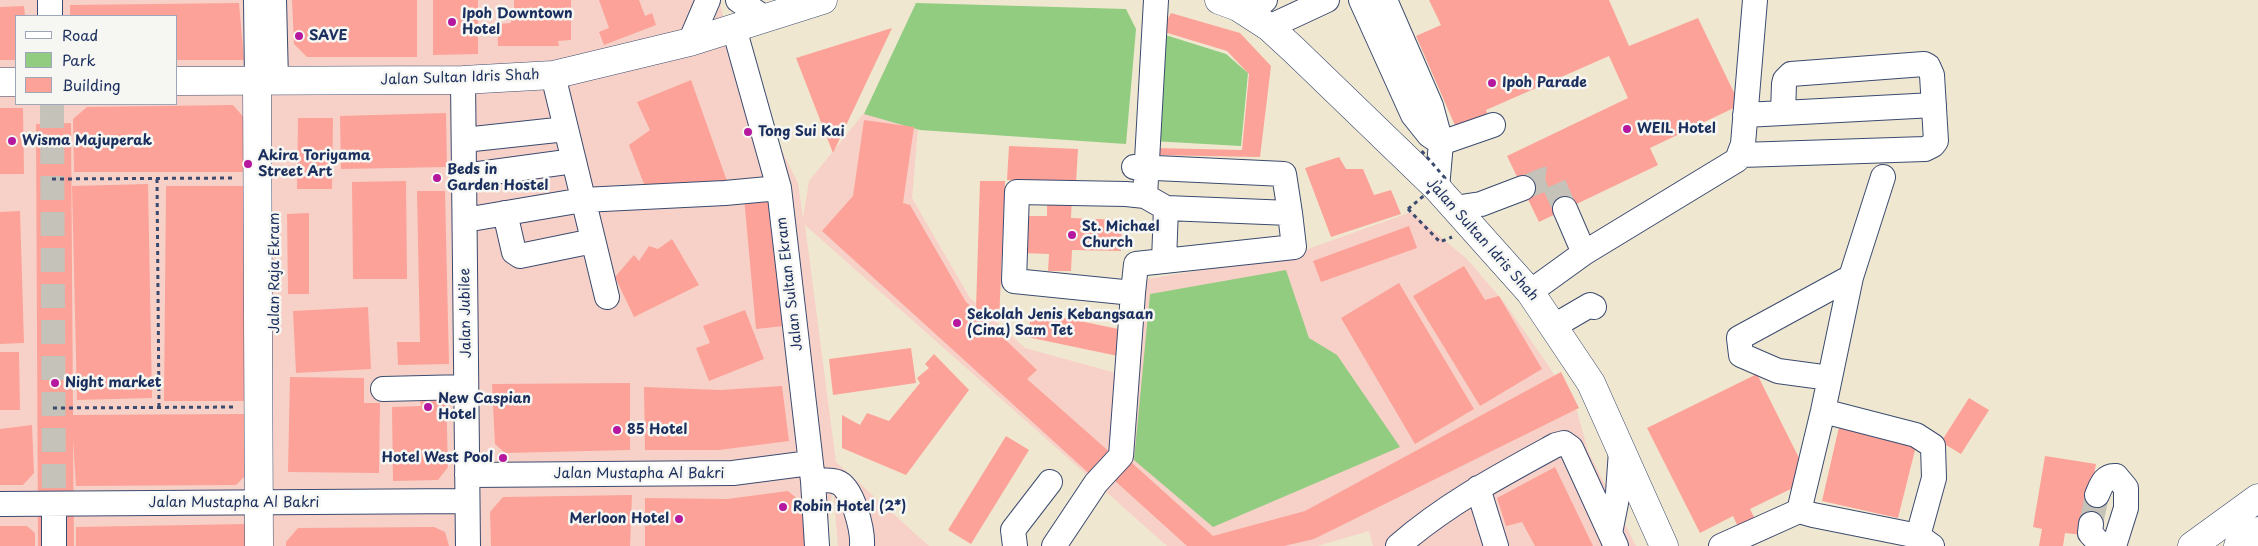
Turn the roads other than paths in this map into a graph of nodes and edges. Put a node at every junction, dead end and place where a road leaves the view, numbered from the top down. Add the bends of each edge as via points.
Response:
1 (50, 0) edge
2 (256, 0) edge
3 (274, 0) edge
4 (708, 0) edge
5 (738, 0) edge
6 (823, 0) edge
7 (1146, 0) edge
8 (1156, 0) edge
9 (1220, 0) edge
10 (1327, 0) edge
11 (1361, 0) edge
12 (1385, 0) edge
13 (1748, 6) edge
14 (1261, 14) edge
15 (50, 15) edge
16 (765, 18) junction
17 (734, 28) junction
18 (690, 42) junction
19 (553, 75) junction
20 (266, 80) junction
21 (463, 80) junction
22 (178, 81) edge
23 (0, 82) edge
24 (15, 82) edge
25 (1934, 105) junction
26 (1783, 113) junction
27 (1746, 116) junction
28 (1494, 125) dead end
29 (566, 129) junction
30 (464, 140) junction
31 (1424, 152) junction
32 (1740, 155) junction
33 (574, 161) junction
34 (1140, 167) junction
35 (464, 176) junction
36 (1883, 177) dead end
37 (779, 188) junction
38 (1523, 188) tunnel mouth
39 (1136, 195) junction
40 (1445, 198) junction
41 (583, 200) junction
42 (1166, 208) junction
43 (1565, 210) tunnel mouth
44 (505, 213) junction
45 (1290, 213) junction
46 (465, 220) junction
47 (593, 241) junction
48 (1584, 253) junction
49 (1164, 261) junction
50 (1851, 277) junction
51 (1530, 292) junction
52 (1133, 293) junction
53 (606, 297) dead end
54 (1594, 307) dead end
55 (1554, 326) junction
56 (1581, 366) junction
57 (1830, 378) junction
58 (466, 387) junction
59 (383, 390) dead end
60 (1823, 411) junction
61 (1621, 451) junction
62 (811, 472) junction
63 (467, 475) junction
64 (1050, 482) dead end
65 (1478, 488) junction
66 (2096, 495) tunnel mouth
67 (2258, 498) edge
68 (468, 501) junction
69 (267, 503) junction
70 (0, 504) edge
71 (54, 504) junction
72 (1799, 511) junction
73 (2091, 524) tunnel mouth
74 (2258, 531) edge
75 (1613, 539) edge
76 (1925, 541) edge
77 (54, 546) edge
78 (259, 546) edge
79 (275, 546) edge
80 (468, 546) edge
81 (817, 546) edge
82 (862, 546) edge
83 (1015, 546) edge
84 (1054, 546) edge
85 (1398, 546) edge
86 (1496, 546) edge
87 (1664, 546) edge
88 (1721, 546) edge
89 (2102, 546) edge
90 (2114, 546) edge
91 (2192, 546) edge
92 (2238, 546) edge

1 - 15 street
2 - 20 street, Jalan Raja Ekram
3 - 20 street, Jalan Raja Ekram
4 - 18 street
5 - 16 street
6 - 16 main road, Jalan Sultan Idris Shah
7 - 34 street
8 - 34 street
9 - 14 main road, Jalan Sultan Idris Shah
10 - 14 street
11 - 31 street via 1397,82 1414,115 1429,135
12 - 31 street via 1431,106
13 - 27 street
14 - 31 main road, Jalan Sultan Idris Shah
16 - 17 main road, Jalan Sultan Idris Shah
17 - 18 main road, Jalan Sultan Idris Shah
17 - 37 street, Jalan Sultan Ekram
18 - 19 main road, Jalan Sultan Idris Shah
19 - 21 main road, Jalan Sultan Idris Shah
19 - 29 street
20 - 21 main road, Jalan Sultan Idris Shah
20 - 22 main road, Jalan Sultan Idris Shah
20 - 69 main road, Jalan Raja Ekram
20 - 69 main road, Jalan Raja Ekram via 257,178 258,407
21 - 30 street, Jalan Jubilee
23 - 24 main road
25 - 26 street
25 - 26 street via 1931,70 1920,64 1791,74 1784,84
25 - 32 street via 1936,141 1930,148
26 - 27 street
27 - 32 street
28 - 31 street
29 - 30 street
29 - 33 street
30 - 35 street, Jalan Jubilee
31 - 40 main road, Jalan Sultan Idris Shah
31 - 56 main road via 1436,212 1525,311 1552,350
32 - 48 street via 1721,171
33 - 35 street
33 - 41 street
34 - 39 street
34 - 45 street via 1284,174
35 - 46 street, Jalan Jubilee
36 - 50 street
37 - 41 street via 725,194
37 - 62 street, Jalan Sultan Ekram
38 - 40 street via 1482,204
39 - 42 street
39 - 52 street via 1017,192 1014,281
40 - 51 main road, Jalan Sultan Idris Shah
41 - 44 street
41 - 47 street
42 - 45 street
42 - 49 street
43 - 48 street
44 - 46 street
44 - 47 street via 514,252 520,256
45 - 49 street via 1294,247
46 - 58 street, Jalan Jubilee
47 - 53 street
48 - 51 street
49 - 52 street via 1136,264
50 - 57 street
50 - 57 street via 1739,338 1741,355 1778,371
51 - 55 main road, Jalan Sultan Idris Shah
52 - 84 street via 1121,456 1096,483
54 - 55 street via 1581,308
55 - 56 main road, Jalan Sultan Idris Shah
56 - 61 main road, Jalan Sultan Idris Shah
57 - 60 street
58 - 59 street
58 - 63 street, Jalan Jubilee
60 - 72 street
60 - 76 street via 1916,436 1933,446 1934,478
61 - 75 street
61 - 87 main road, Jalan Sultan Idris Shah
62 - 63 street, Jalan Mustapha Al Bakri
62 - 81 street, Jalan Sultan Ekram
62 - 82 street, Jalan Mustapha Al Bakri via 837,482 847,490 857,514
63 - 68 street, Jalan Jubilee
64 - 83 street via 1012,530
65 - 75 street via 1564,443 1571,448
65 - 85 street via 1436,515
65 - 86 street
66 - 90 street via 2104,480 2112,476 2116,476 2126,488 2126,508
67 - 91 main road
68 - 69 street, Jalan Mustapha Al Bakri
68 - 80 street, Jalan Jubilee
69 - 71 street, Jalan Mustapha Al Bakri
69 - 78 main road, Jalan Raja Ekram
69 - 79 main road, Jalan Raja Ekram
70 - 71 street, Jalan Mustapha Al Bakri
71 - 77 street
72 - 76 street
72 - 88 street
73 - 89 street via 2090,533
74 - 92 main road

